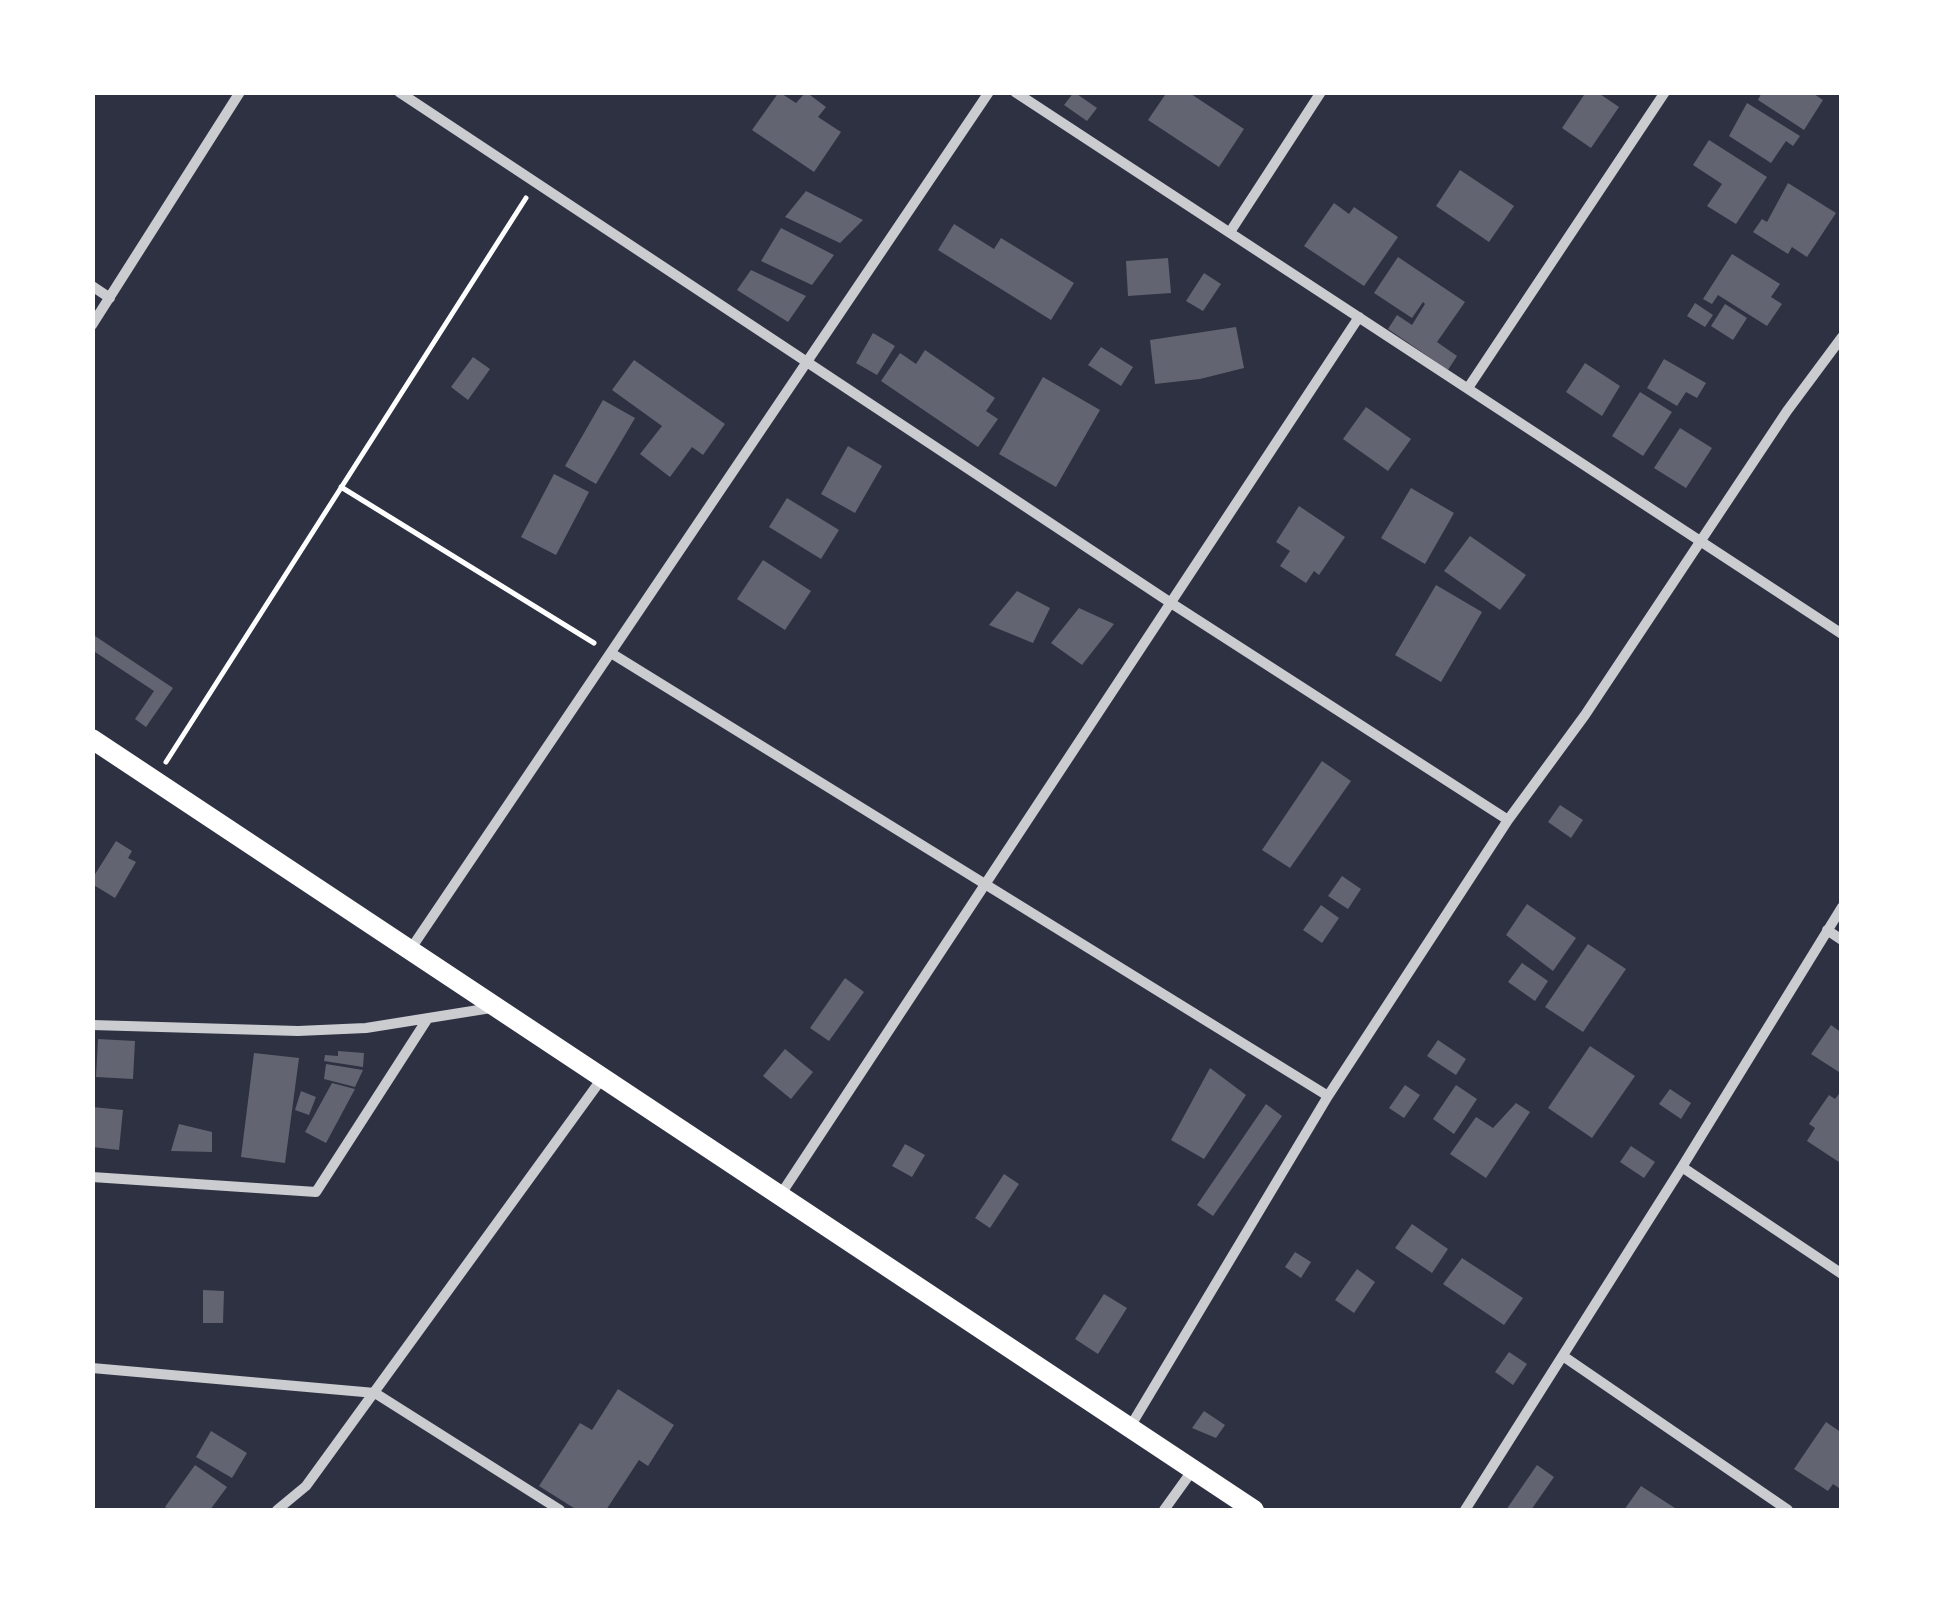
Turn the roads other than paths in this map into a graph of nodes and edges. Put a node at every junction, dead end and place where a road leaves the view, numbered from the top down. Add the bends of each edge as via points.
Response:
1 (240, 92) edge
2 (399, 92) edge
3 (989, 92) edge
4 (1015, 92) edge
5 (1321, 92) edge
6 (1665, 92) edge
7 (1230, 232) junction
8 (92, 286) edge
9 (110, 298) junction
10 (1359, 317) junction
11 (92, 324) edge
12 (1842, 337) edge
13 (807, 362) junction
14 (1468, 388) junction
15 (1700, 539) junction
16 (1171, 603) junction
17 (1842, 634) edge
18 (610, 653) junction
19 (92, 739) edge
20 (1508, 820) junction
21 (985, 885) junction
22 (1842, 907) edge
23 (1826, 930) junction
24 (1842, 940) edge
25 (410, 951) junction
26 (497, 1007) junction
27 (428, 1018) junction
28 (92, 1025) edge
29 (603, 1077) junction
30 (1328, 1096) junction
31 (1682, 1168) junction
32 (92, 1177) edge
33 (781, 1194) junction
34 (1842, 1274) edge
35 (1562, 1356) junction
36 (92, 1368) edge
37 (376, 1393) junction
38 (1130, 1428) junction
39 (1192, 1471) junction
40 (277, 1510) edge
41 (560, 1510) edge
42 (1164, 1510) edge
43 (1254, 1510) edge
44 (1464, 1510) edge
45 (1788, 1510) edge

1 - 9 street
2 - 13 street
3 - 13 street
4 - 7 street
5 - 7 street
6 - 14 street
7 - 10 street
8 - 9 street
9 - 11 street
10 - 14 street
10 - 16 street
12 - 15 street
13 - 16 street
13 - 18 street
14 - 15 street
15 - 17 street
15 - 20 street
16 - 20 street
16 - 21 street
18 - 21 street
18 - 25 street
19 - 25 main road
20 - 30 street
21 - 30 street
21 - 33 street
22 - 23 street
23 - 24 street
23 - 31 street
25 - 26 main road
26 - 27 street
26 - 29 main road
27 - 28 street via 298,1030
27 - 32 street via 316,1192
29 - 33 main road
29 - 37 street
30 - 38 street
31 - 34 street
31 - 35 street
33 - 38 main road
35 - 44 street
35 - 45 street
36 - 37 street
37 - 40 street via 306,1486
37 - 41 street
38 - 39 main road
39 - 42 street
39 - 43 main road

